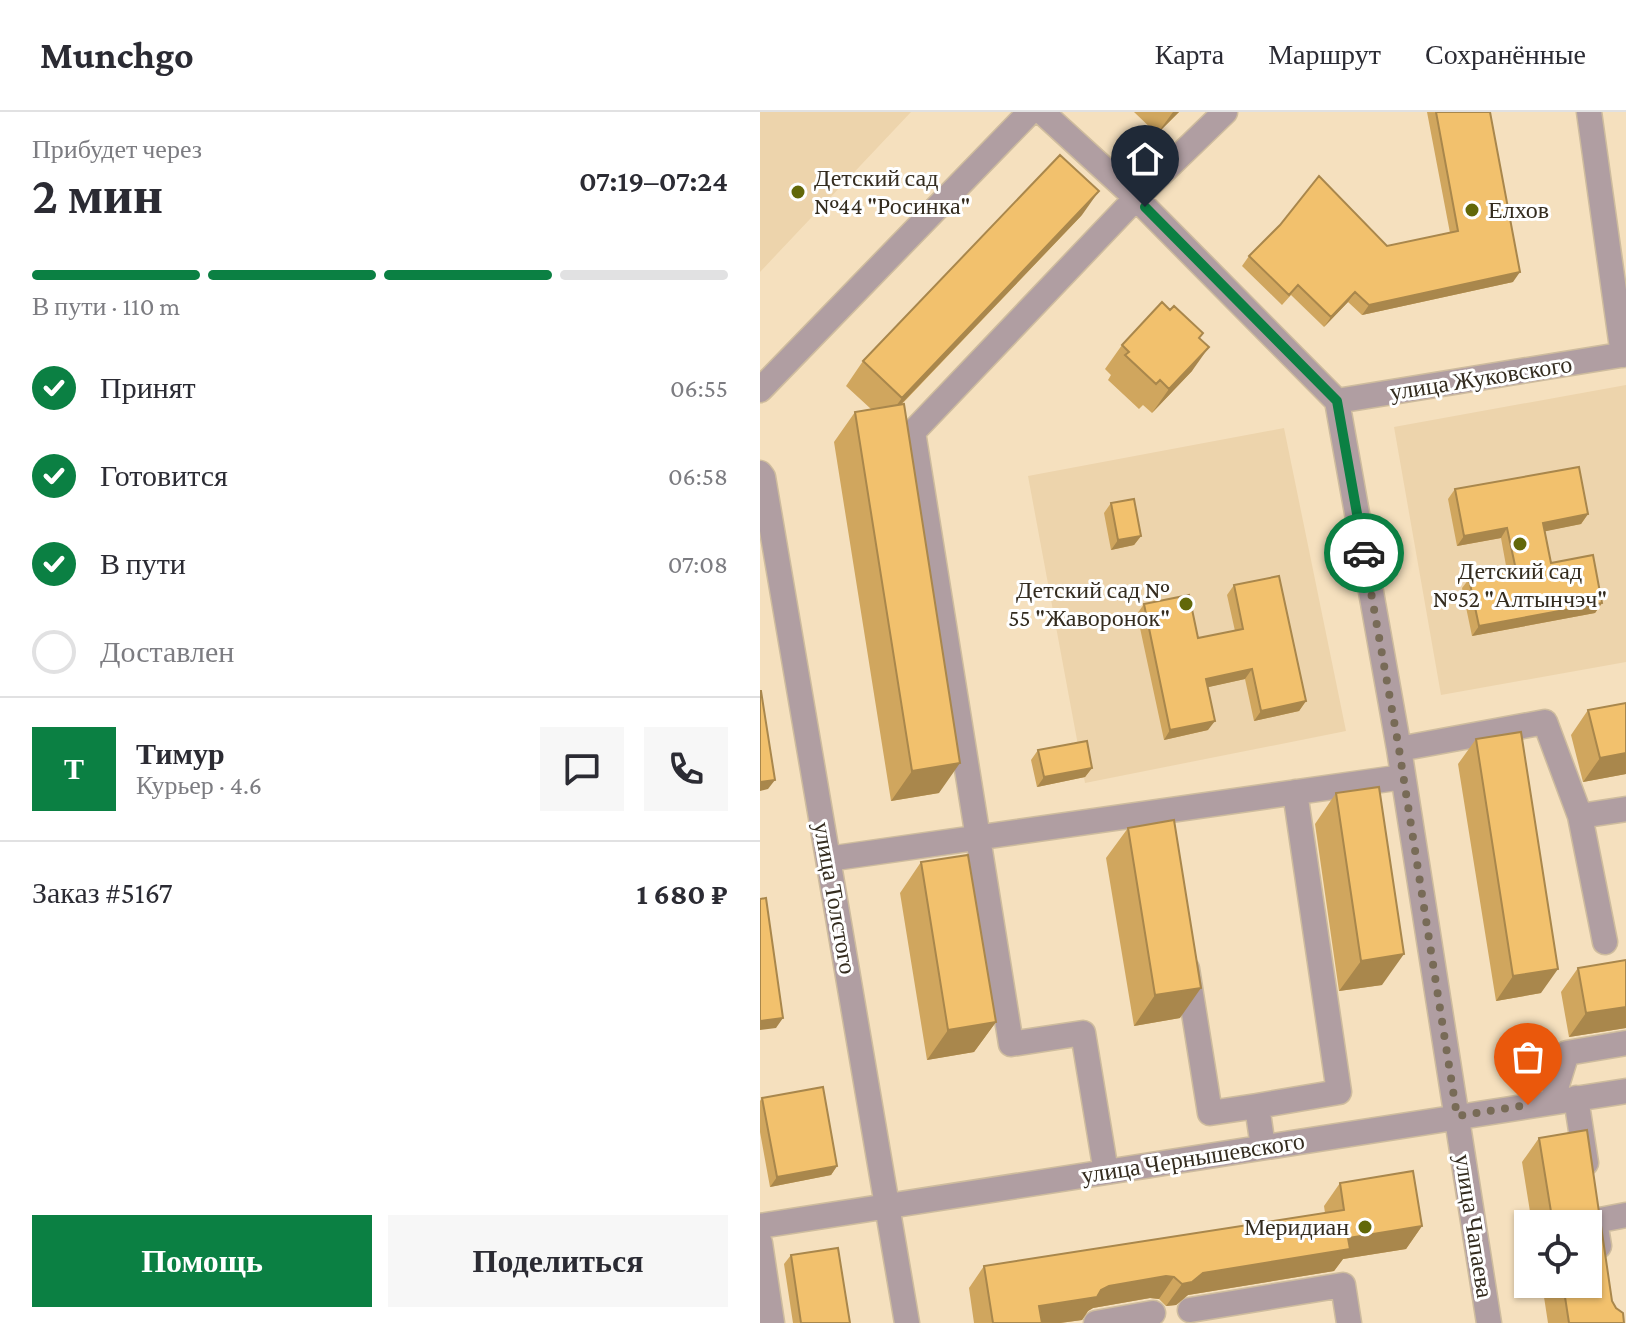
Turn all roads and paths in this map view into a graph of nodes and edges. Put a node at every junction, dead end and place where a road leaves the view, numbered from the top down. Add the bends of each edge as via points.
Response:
1 (1030, 112) edge
2 (1042, 112) edge
3 (1225, 112) edge
4 (1589, 112) edge
5 (1136, 198) junction
6 (1624, 355) edge
7 (760, 390) edge
8 (1337, 401) junction
9 (760, 473) edge
10 (1399, 749) junction
11 (1403, 777) junction
12 (1295, 792) junction
13 (1626, 809) edge
14 (1162, 811) junction
15 (1580, 816) junction
16 (978, 837) junction
17 (1167, 841) edge
18 (828, 859) junction
19 (1605, 942) dead end
20 (1184, 947) edge
21 (1626, 1043) edge
22 (1626, 1091) edge
23 (1564, 1100) junction
24 (1257, 1106) junction
25 (1457, 1116) junction
26 (1263, 1147) junction
27 (1106, 1172) junction
28 (1592, 1205) junction
29 (887, 1206) junction
30 (1593, 1210) edge
31 (1626, 1215) edge
32 (760, 1226) edge
33 (760, 1243) edge
34 (1190, 1310) edge
35 (1153, 1313) dead end
36 (772, 1323) edge
37 (907, 1323) edge
38 (1096, 1323) edge
39 (1349, 1323) edge
40 (1489, 1323) edge

1 - 7 street
2 - 5 street
3 - 5 street
4 - 6 street
5 - 8 street
5 - 16 street via 913,432
6 - 8 street, улица Жуковского
8 - 10 street, улица Чапаева
9 - 18 street, улица Толстого
10 - 11 street, улица Чапаева
10 - 15 street via 1545,722
11 - 12 street
11 - 25 street, улица Чапаева
12 - 14 street
12 - 24 street via 1339,1092
13 - 15 street
14 - 16 street
14 - 17 street
15 - 19 street
16 - 18 street
16 - 27 street via 1011,1044 1083,1033
18 - 29 street, улица Толстого
20 - 24 street via 1210,1113
21 - 23 street via 1567,1053
22 - 23 street, улица Чернышевского
23 - 25 street, улица Чернышевского
23 - 28 street
24 - 26 street
25 - 26 street, улица Чернышевского
25 - 40 street, улица Чапаева
26 - 27 street, улица Чернышевского
27 - 29 street, улица Чернышевского
28 - 30 street
28 - 31 street
29 - 32 street, улица Чернышевского
29 - 37 street, улица Толстого
33 - 36 street
34 - 39 street via 1343,1285
35 - 38 street

